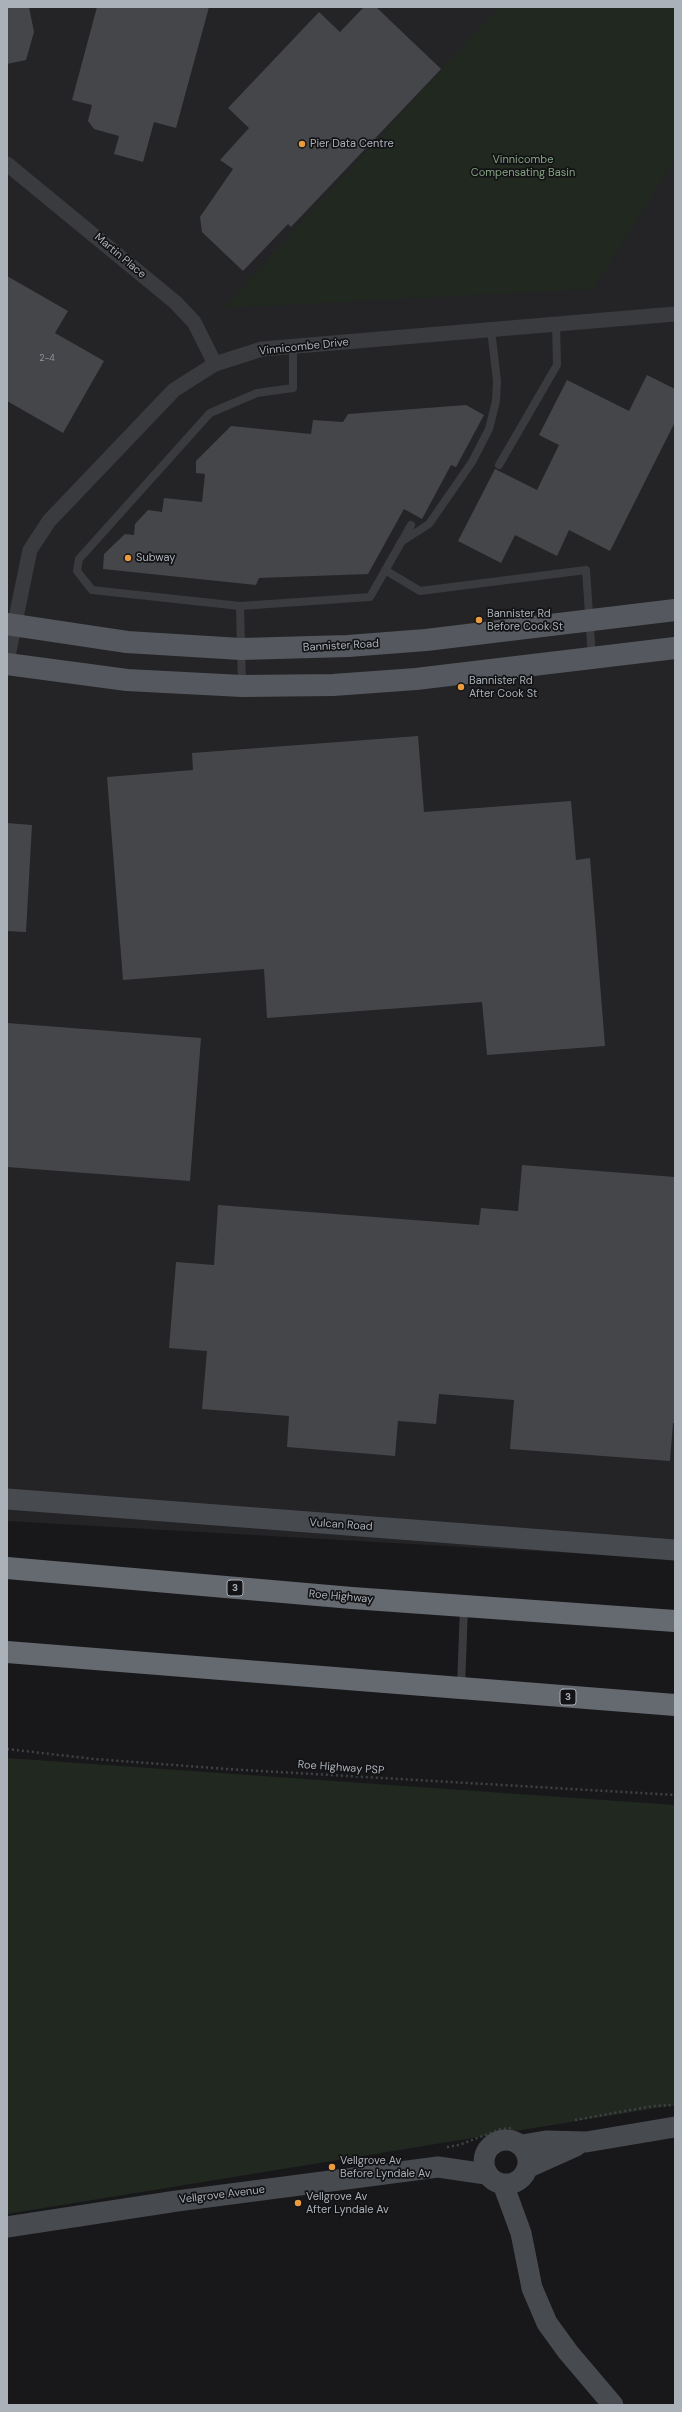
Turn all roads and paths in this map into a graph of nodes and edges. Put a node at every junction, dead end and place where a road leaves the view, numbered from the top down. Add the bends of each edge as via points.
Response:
1 (7, 164) edge
2 (675, 314) edge
3 (556, 324) junction
4 (491, 330) junction
5 (292, 347) junction
6 (215, 364) junction
7 (499, 465) dead end
8 (411, 525) dead end
9 (401, 542) junction
10 (385, 570) junction
11 (240, 606) junction
12 (675, 610) edge
13 (590, 621) junction
14 (10, 625) edge
15 (675, 648) edge
16 (241, 649) junction
17 (592, 658) junction
18 (7, 663) edge
19 (242, 686) junction
20 (7, 1499) edge
21 (675, 1550) edge
22 (7, 1568) edge
23 (464, 1606) junction
24 (675, 1621) edge
25 (7, 1652) edge
26 (461, 1688) junction
27 (675, 1705) edge
28 (7, 1749) edge
29 (675, 1795) edge
30 (675, 2127) edge
31 (586, 2142) junction
32 (522, 2145) junction
33 (488, 2148) junction
34 (438, 2167) junction
35 (525, 2172) junction
36 (495, 2179) junction
37 (7, 2227) edge
38 (521, 2233) junction
39 (613, 2405) edge

1 - 6 street, Martin Place via 175,302 194,322
2 - 3 street, Vinnicombe Drive
3 - 4 street, Vinnicombe Drive
3 - 7 lane via 557,365
4 - 5 street, Vinnicombe Drive
4 - 9 lane via 497,381 496,401 489,429 472,462 429,524
5 - 6 street, Vinnicombe Drive via 262,349
5 - 11 lane via 293,388 257,393 210,413 79,559 77,571 92,590
6 - 14 street, Vinnicombe Drive via 174,390 49,521 30,550
8 - 9 lane
9 - 10 lane
10 - 11 lane via 370,597
10 - 13 lane via 420,591 586,570
11 - 16 lane
12 - 13 main road, Bannister Road
13 - 16 main road, Bannister Road via 426,640 348,646
13 - 17 lane
14 - 16 main road, Bannister Road via 127,642
14 - 18 street, Vinnicombe Drive
15 - 17 main road
16 - 19 lane
17 - 19 main road via 416,679 333,685
18 - 19 main road via 127,680
20 - 21 street, Vulcan Road
22 - 23 highway, Roe Highway / 3
23 - 24 highway, Roe Highway / 3
23 - 26 lane
25 - 26 highway, 3
26 - 27 highway, 3
28 - 29 path, Roe Highway PSP via 94,1759 227,1769
30 - 31 street, Vellgrove Avenue
31 - 32 street, Vellgrove Avenue
31 - 35 street, Vellgrove Avenue via 549,2157
32 - 33 street, Vellgrove Avenue via 502,2139
32 - 35 street via 527,2154
33 - 34 street, Vellgrove Avenue
33 - 36 street via 483,2164
34 - 36 street, Vellgrove Avenue
34 - 37 street, Vellgrove Avenue via 177,2201
35 - 36 street, Vellgrove Avenue via 511,2184
35 - 38 street
36 - 38 street
38 - 39 street via 532,2288 547,2323

